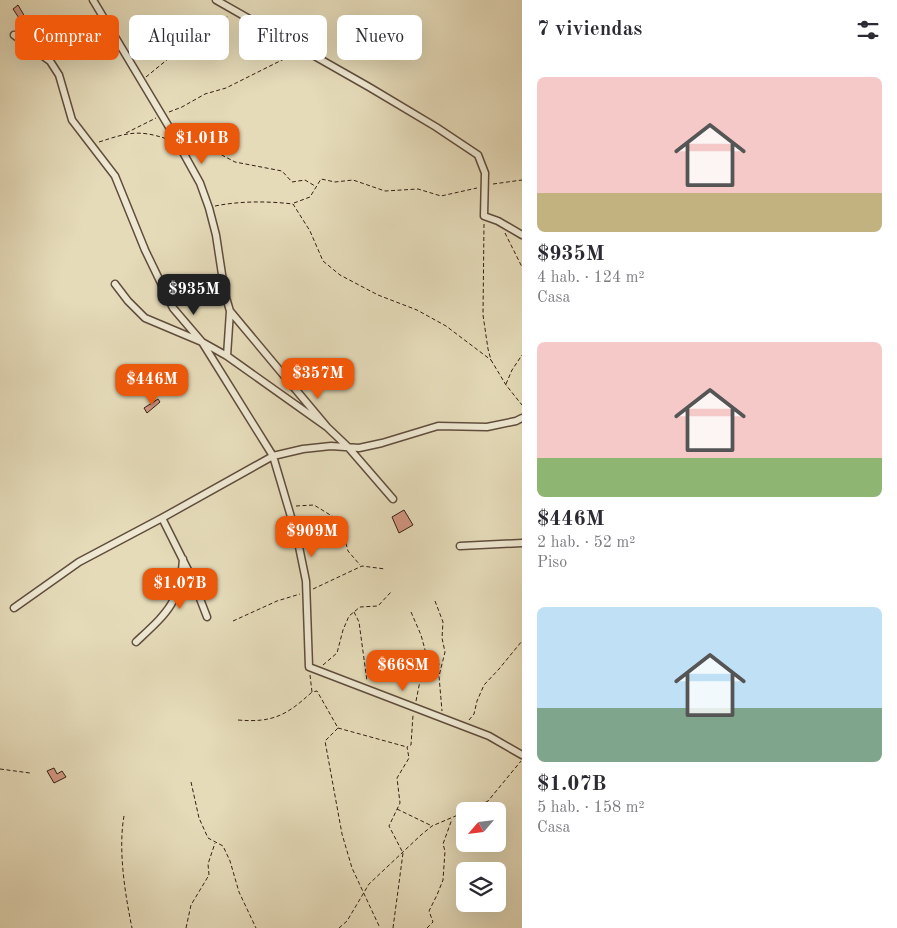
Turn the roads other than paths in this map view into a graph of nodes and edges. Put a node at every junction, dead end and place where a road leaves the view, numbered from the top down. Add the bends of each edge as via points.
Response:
1 (93, 0) edge
2 (216, 0) edge
3 (14, 35) dead end
4 (522, 235) edge
5 (115, 284) dead end
6 (230, 311) junction
7 (202, 342) junction
8 (227, 356) junction
9 (522, 418) edge
10 (327, 427) junction
11 (348, 447) junction
12 (273, 456) junction
13 (393, 499) dead end
14 (162, 518) junction
15 (522, 543) edge
16 (460, 546) dead end
17 (183, 558) junction
18 (14, 608) dead end
19 (207, 617) dead end
20 (136, 642) dead end
21 (522, 755) edge

1 - 6 street via 200,184 216,235
2 - 4 street via 369,87 478,155 485,173 484,216
3 - 7 street via 50,61 59,75 72,120 115,176 173,308
5 - 7 street via 145,318
6 - 8 street
6 - 10 street
7 - 8 street
7 - 12 street
8 - 10 street
9 - 11 street via 487,427 438,426 382,443
10 - 11 street
11 - 12 street via 303,449
11 - 13 street
12 - 14 street
12 - 21 street via 306,581 309,667 489,736
14 - 17 street
14 - 18 street via 79,562
15 - 16 street
17 - 19 street
17 - 20 street via 181,580 167,611

